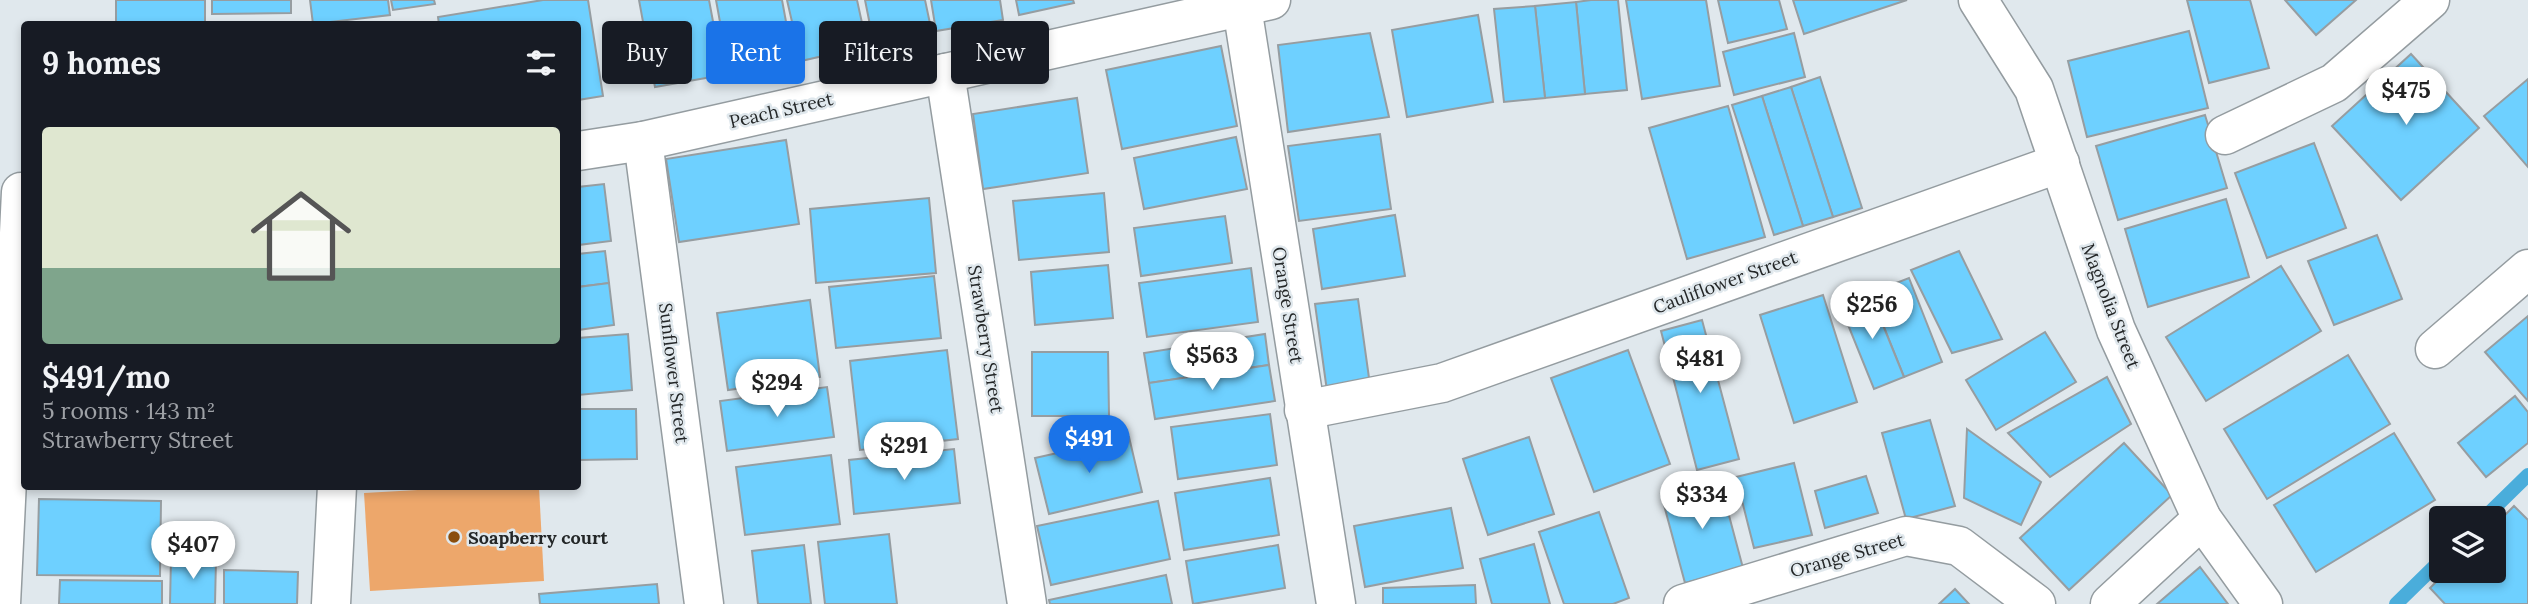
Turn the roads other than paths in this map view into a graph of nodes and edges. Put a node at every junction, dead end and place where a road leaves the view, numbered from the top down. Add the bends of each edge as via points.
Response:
1 (1978, 0) edge
2 (2430, 0) edge
3 (1256, 3) edge
4 (945, 73) junction
5 (2225, 135) dead end
6 (643, 141) junction
7 (581, 151) edge
8 (2060, 163) junction
9 (21, 192) edge
10 (2528, 270) edge
11 (2435, 349) dead end
12 (1304, 410) junction
13 (337, 490) edge
14 (2203, 519) junction
15 (1, 604) edge
16 (331, 604) edge
17 (704, 604) edge
18 (1027, 604) edge
19 (1336, 604) edge
20 (1683, 604) edge
21 (2036, 604) edge
22 (2110, 604) edge
23 (2263, 604) edge

1 - 8 street, Magnolia Street via 2034,89
2 - 5 street via 2334,83
3 - 4 street, Peach Street
3 - 12 street, Orange Street
4 - 6 street, Peach Street
4 - 18 street, Strawberry Street
6 - 7 street, Peach Street
6 - 17 street, Sunflower Street
8 - 12 street, Cauliflower Street via 1442,383
8 - 14 street, Magnolia Street via 2116,330
9 - 15 street
10 - 11 street
12 - 19 street, Orange Street
13 - 16 street
14 - 22 street
14 - 23 street, Magnolia Street
20 - 21 street, Orange Street via 1906,536 1959,546

